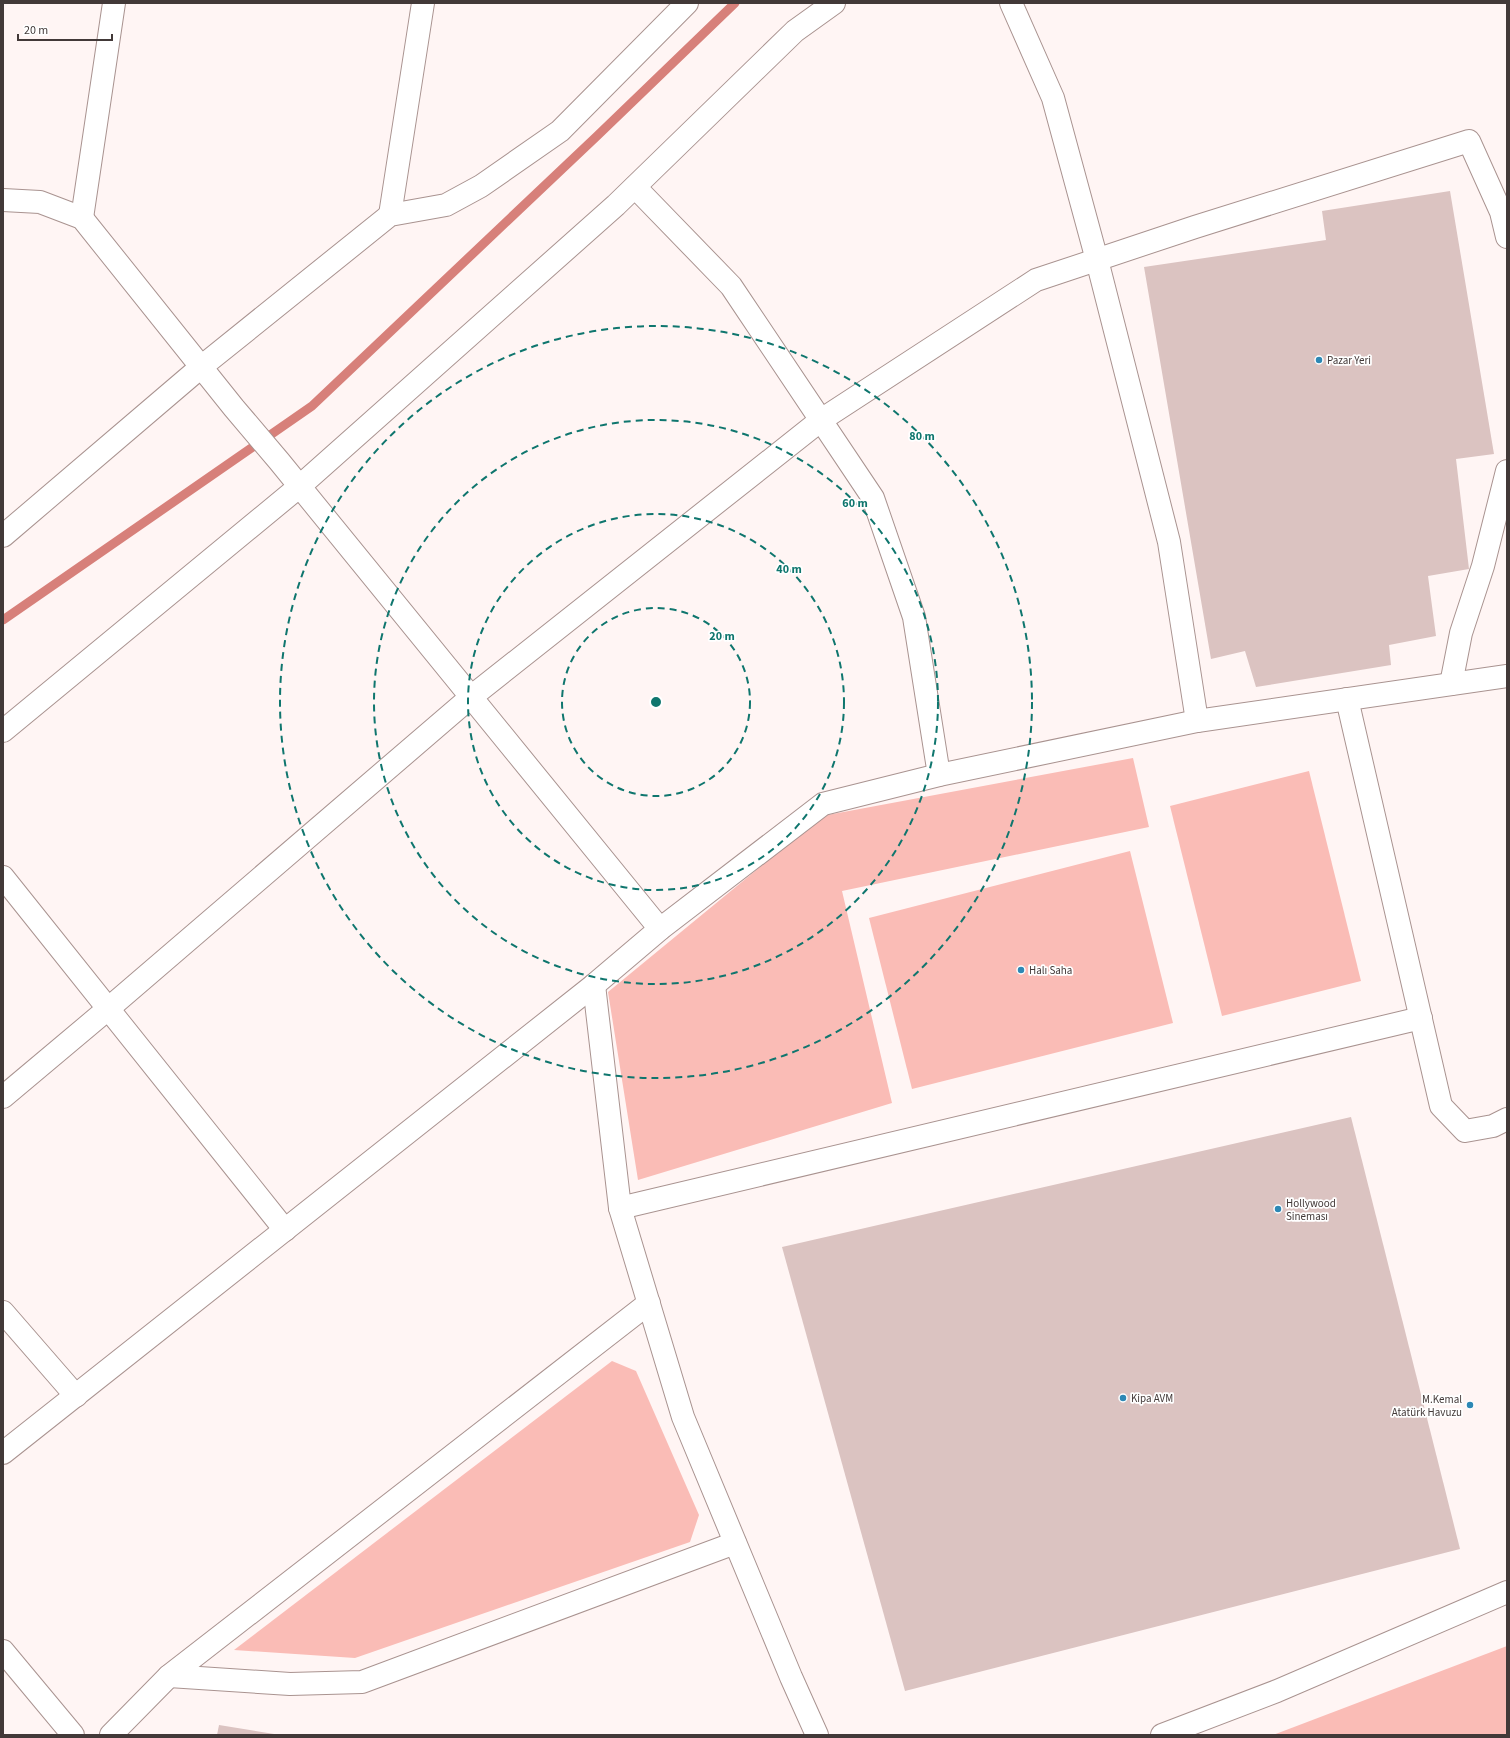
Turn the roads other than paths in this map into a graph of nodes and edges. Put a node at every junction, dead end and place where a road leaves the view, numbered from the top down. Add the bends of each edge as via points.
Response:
1 (114, 3) edge
2 (423, 3) edge
3 (687, 3) edge
4 (834, 3) edge
5 (1010, 3) edge
6 (635, 187) junction
7 (3, 200) edge
8 (390, 215) junction
9 (82, 218) junction
10 (1507, 237) edge
11 (1097, 260) junction
12 (201, 367) junction
13 (821, 420) junction
14 (1507, 470) edge
15 (300, 486) junction
16 (3, 536) edge
17 (1507, 676) edge
18 (1451, 684) junction
19 (471, 697) junction
20 (1347, 699) junction
21 (1197, 720) junction
22 (3, 731) edge
23 (939, 775) junction
24 (3, 877) edge
25 (660, 929) junction
26 (594, 985) junction
27 (110, 1008) junction
28 (1421, 1018) junction
29 (3, 1097) edge
30 (1507, 1119) edge
31 (620, 1208) junction
32 (286, 1230) junction
33 (650, 1304) junction
34 (3, 1312) edge
35 (76, 1396) junction
36 (3, 1453) edge
37 (735, 1543) junction
38 (1507, 1592) edge
39 (3, 1651) edge
40 (169, 1676) junction
41 (73, 1735) edge
42 (111, 1735) edge
43 (817, 1735) edge
44 (1162, 1735) edge

1 - 9 street
2 - 8 street
3 - 8 street via 560,131 482,186 446,205
4 - 6 street via 795,31
5 - 11 street via 1053,98
6 - 13 street via 731,286
6 - 15 street
7 - 9 street via 40,202
8 - 12 street
9 - 12 street
10 - 11 street via 1501,212 1469,141
11 - 13 street via 1036,280
11 - 21 street via 1169,542
12 - 15 street
12 - 16 street
13 - 19 street
13 - 23 street via 873,498 914,617
14 - 18 street via 1483,566 1461,633
15 - 19 street
15 - 22 street
17 - 18 street
18 - 20 street
19 - 25 street
19 - 27 street
20 - 21 street
20 - 28 street
21 - 23 street
23 - 25 street via 823,804
24 - 27 street
25 - 26 street
26 - 31 street
26 - 32 street
27 - 29 street
27 - 32 street
28 - 30 street via 1441,1106 1465,1131 1493,1126
28 - 31 street
31 - 33 street
32 - 35 street
33 - 37 street via 684,1417
33 - 40 street
34 - 35 street
35 - 36 street
37 - 40 street via 362,1682 290,1684
37 - 43 street
38 - 44 street via 1277,1691
39 - 41 street
40 - 42 street

